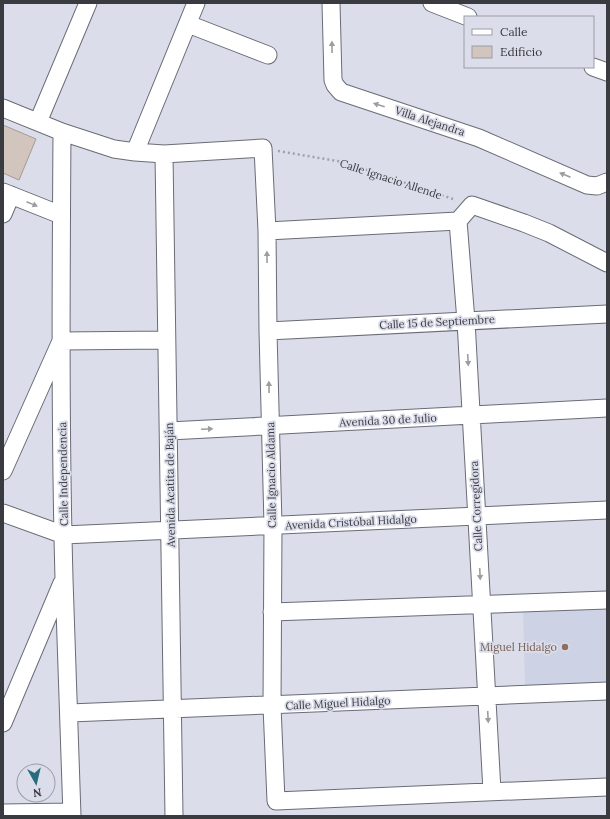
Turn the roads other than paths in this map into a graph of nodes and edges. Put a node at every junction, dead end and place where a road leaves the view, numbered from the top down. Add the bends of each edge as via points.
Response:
1 (88, 3) edge
2 (196, 3) edge
3 (331, 3) edge
4 (432, 3) edge
5 (465, 16) edge
6 (188, 24) junction
7 (268, 55) dead end
8 (594, 67) edge
9 (607, 72) edge
10 (3, 108) edge
11 (38, 122) junction
12 (62, 132) junction
13 (135, 152) junction
14 (164, 154) junction
15 (605, 183) edge
16 (7, 194) edge
17 (3, 214) edge
18 (61, 215) junction
19 (458, 221) junction
20 (267, 231) junction
21 (607, 263) edge
22 (607, 314) edge
23 (466, 321) junction
24 (268, 330) junction
25 (166, 340) junction
26 (61, 341) junction
27 (607, 408) edge
28 (471, 416) junction
29 (270, 426) junction
30 (168, 431) junction
31 (3, 471) edge
32 (607, 510) edge
33 (3, 513) edge
34 (477, 516) junction
35 (273, 525) junction
36 (171, 530) junction
37 (64, 535) junction
38 (64, 579) junction
39 (607, 600) edge
40 (482, 604) junction
41 (272, 612) junction
42 (607, 691) edge
43 (487, 696) junction
44 (272, 706) junction
45 (173, 710) junction
46 (70, 713) junction
47 (3, 723) edge
48 (607, 787) edge
49 (492, 792) junction
50 (3, 813) edge
51 (72, 814) edge
52 (174, 816) edge

1 - 11 street
2 - 6 street
15 -> 3 street, Villa Alejandra via 597,186 587,184 479,138 341,92 335,85 332,73
4 - 5 street
6 - 7 street
6 - 13 street
8 - 9 street
10 - 11 street
11 - 12 street
12 - 13 street via 114,149
12 - 18 street, Calle Independencia
13 - 14 street
14 - 20 street, Calle Ignacio Aldama via 263,148
14 - 25 street, Avenida Acatita de Baján
16 - 17 street
16 -> 18 street
18 - 26 street, Calle Independencia
19 - 20 street
19 - 21 street via 472,205 549,233
19 - 23 street, Calle Corregidora
24 -> 20 street, Calle Ignacio Aldama
22 - 23 street, Calle 15 de Septiembre
23 - 24 street, Calle 15 de Septiembre
23 -> 28 street, Calle Corregidora
29 -> 24 street, Calle Ignacio Aldama
25 - 26 street
25 - 30 street, Avenida Acatita de Baján
26 - 31 street
26 - 37 street, Calle Independencia
27 - 28 street, Avenida 30 de Julio
28 - 29 street, Avenida 30 de Julio
28 - 34 street, Calle Corregidora
30 -> 29 street, Avenida 30 de Julio
29 - 35 street, Calle Ignacio Aldama
30 - 36 street, Avenida Acatita de Baján
32 - 34 street, Avenida Cristóbal Hidalgo
33 - 37 street, Avenida Cristóbal Hidalgo
34 - 35 street, Avenida Cristóbal Hidalgo
34 -> 40 street, Calle Corregidora
35 - 36 street, Avenida Cristóbal Hidalgo
35 - 41 street, Calle Ignacio Aldama
36 - 37 street, Avenida Cristóbal Hidalgo
36 - 45 street, Avenida Acatita de Baján
37 - 38 street, Calle Independencia
38 - 46 street, Calle Independencia
38 - 47 street
39 - 40 street
40 - 41 street
40 - 43 street, Calle Corregidora
41 - 44 street, Calle Ignacio Aldama
42 - 43 street, Calle Miguel Hidalgo
43 - 44 street, Calle Miguel Hidalgo
43 -> 49 street, Calle Corregidora
44 - 45 street, Calle Miguel Hidalgo
44 - 49 street, Calle Ignacio Aldama via 276,801
45 - 46 street, Calle Miguel Hidalgo
45 - 52 street, Avenida Acatita de Baján
46 - 51 street, Calle Independencia
48 - 49 street
50 - 51 street

